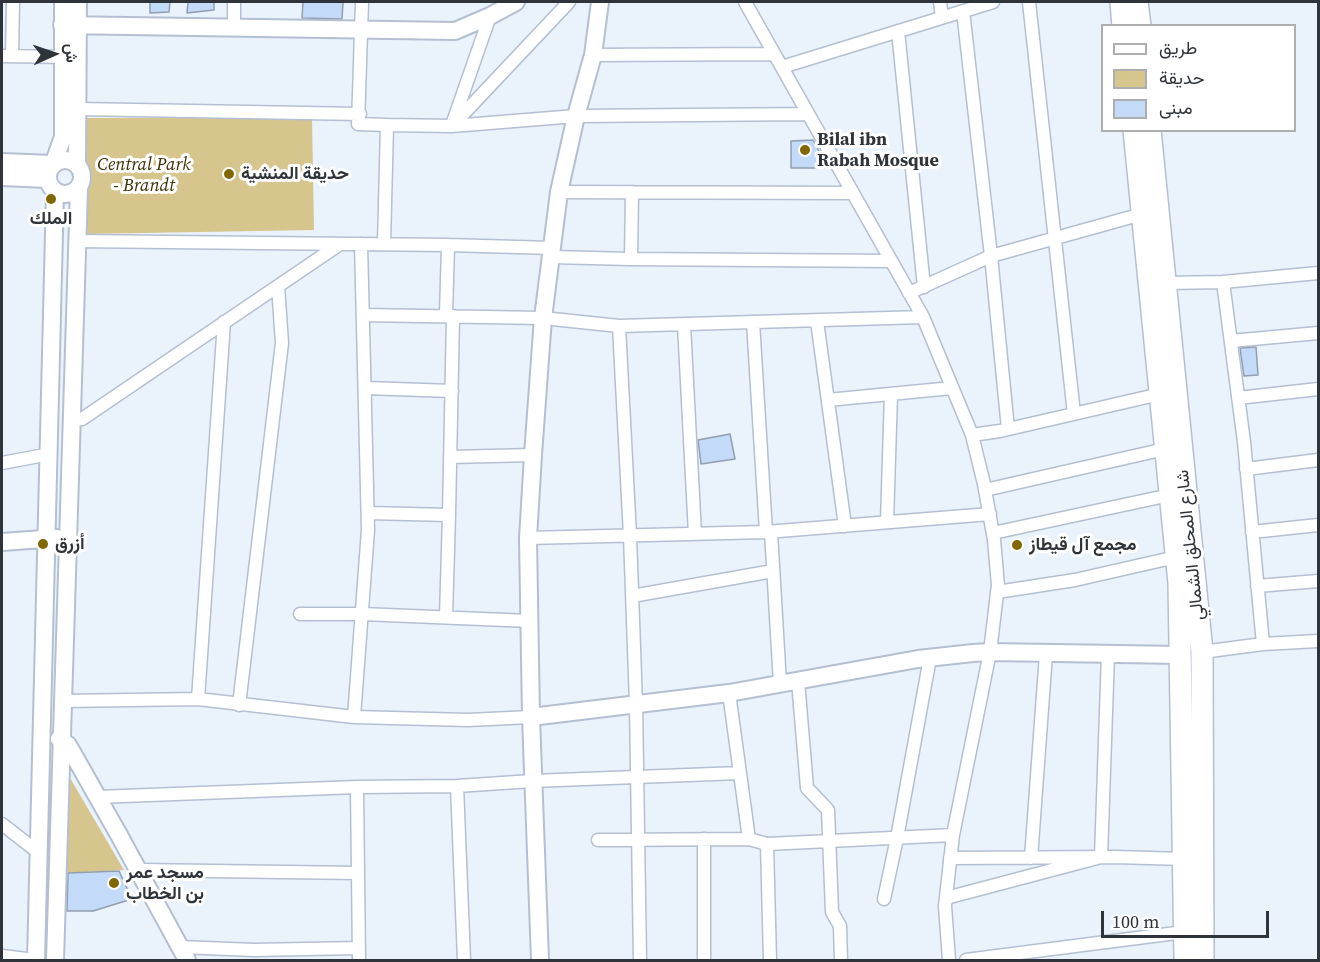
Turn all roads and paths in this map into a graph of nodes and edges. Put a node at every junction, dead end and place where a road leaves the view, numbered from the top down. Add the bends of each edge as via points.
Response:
1 (13, 2) edge
2 (63, 2) edge
3 (78, 2) edge
4 (234, 2) edge
5 (362, 2) edge
6 (569, 2) edge
7 (600, 2) edge
8 (745, 2) edge
9 (940, 2) edge
10 (992, 2) edge
11 (1029, 2) edge
12 (1121, 2) edge
13 (1137, 2) edge
14 (504, 7) edge
15 (963, 11) junction
16 (942, 17) junction
17 (1123, 24) edge
18 (1140, 24) edge
19 (70, 25) junction
20 (234, 27) junction
21 (361, 28) junction
22 (898, 31) junction
23 (774, 54) junction
24 (592, 55) junction
25 (7, 56) edge
26 (70, 56) junction
27 (782, 67) junction
28 (78, 109) junction
29 (360, 114) junction
30 (808, 114) junction
31 (576, 116) junction
32 (387, 125) junction
33 (452, 126) junction
34 (1134, 132) edge
35 (1150, 132) edge
36 (2, 162) edge
37 (77, 165) junction
38 (52, 174) junction
39 (2, 177) edge
40 (79, 188) junction
41 (559, 192) junction
42 (632, 192) junction
43 (852, 193) junction
44 (1142, 214) junction
45 (1055, 238) junction
46 (76, 241) junction
47 (340, 244) junction
48 (361, 244) junction
49 (384, 244) junction
50 (448, 245) junction
51 (551, 252) junction
52 (991, 256) junction
53 (631, 259) junction
54 (891, 261) junction
55 (1318, 273) edge
56 (1223, 282) junction
57 (1166, 283) junction
58 (278, 286) junction
59 (924, 287) junction
60 (909, 293) junction
61 (363, 315) junction
62 (449, 315) junction
63 (543, 318) junction
64 (923, 318) junction
65 (817, 321) junction
66 (224, 322) junction
67 (753, 322) junction
68 (684, 325) junction
69 (619, 327) junction
70 (1318, 333) edge
71 (1231, 341) junction
72 (365, 388) junction
73 (952, 388) junction
74 (1318, 389) edge
75 (452, 391) junction
76 (891, 394) junction
77 (1160, 394) junction
78 (1238, 398) junction
79 (828, 400) junction
80 (1074, 414) junction
81 (70, 420) junction
82 (1008, 429) junction
83 (972, 435) junction
84 (1165, 449) junction
85 (50, 454) junction
86 (533, 455) junction
87 (450, 457) junction
88 (1318, 460) edge
89 (2, 463) edge
90 (1246, 469) junction
91 (985, 490) junction
92 (1170, 495) junction
93 (368, 513) junction
94 (990, 514) junction
95 (449, 515) junction
96 (887, 522) junction
97 (1318, 525) edge
98 (845, 526) junction
99 (768, 532) junction
100 (1252, 532) junction
101 (993, 533) junction
102 (695, 534) junction
103 (630, 536) junction
104 (67, 538) junction
105 (528, 538) junction
106 (47, 539) junction
107 (2, 542) edge
108 (1176, 557) junction
109 (773, 571) junction
110 (1318, 581) edge
111 (1257, 586) junction
112 (997, 592) junction
113 (632, 596) junction
114 (300, 614) dead end
115 (362, 614) junction
116 (446, 617) junction
117 (530, 621) junction
118 (1318, 641) edge
119 (1263, 644) junction
120 (990, 652) junction
121 (1191, 653) junction
122 (1046, 654) junction
123 (1108, 654) junction
124 (930, 658) junction
125 (798, 681) junction
126 (780, 684) junction
127 (729, 693) junction
128 (198, 699) junction
129 (63, 701) junction
130 (636, 704) junction
131 (239, 705) junction
132 (354, 717) junction
133 (531, 717) junction
134 (42, 725) junction
135 (62, 741) junction
136 (740, 773) junction
137 (637, 777) junction
138 (532, 781) junction
139 (457, 786) junction
140 (357, 787) junction
141 (97, 797) junction
142 (2, 824) edge
143 (953, 835) junction
144 (897, 838) junction
145 (638, 839) junction
146 (704, 839) junction
147 (749, 839) junction
148 (598, 840) dead end
149 (830, 841) junction
150 (767, 844) junction
151 (38, 852) junction
152 (1101, 857) junction
153 (950, 858) junction
154 (1031, 858) junction
155 (1184, 859) junction
156 (139, 870) junction
157 (358, 873) junction
158 (945, 898) junction
159 (884, 899) dead end
160 (1184, 932) junction
161 (184, 954) edge
162 (359, 954) edge
163 (2, 956) edge
164 (35, 960) edge
165 (55, 960) edge
166 (464, 960) edge
167 (540, 960) edge
168 (640, 960) edge
169 (704, 960) edge
170 (770, 960) edge
171 (841, 960) edge
172 (950, 960) edge
173 (966, 960) edge
174 (1185, 960) edge
175 (1203, 960) edge

1 - 25 street
2 - 19 main road
3 - 19 main road
4 - 20 street
5 - 21 street
6 - 33 street
7 - 24 main road
8 - 23 street
9 - 16 street
10 - 15 street
11 - 45 street
12 - 17 highway
13 - 18 highway
14 - 21 main road via 454,32
14 - 33 street
15 - 16 street
15 - 52 street
16 - 22 street
19 - 20 main road
19 - 26 main road
20 - 21 main road
21 - 29 street
22 - 27 street
22 - 59 street
23 - 24 street
23 - 27 street
24 - 31 main road
25 - 26 street
26 - 28 main road
26 - 38 main road via 63,137
27 - 30 street
28 - 29 street
28 - 37 main road
29 - 32 street via 358,124
30 - 31 street
30 - 43 street
31 - 33 street
31 - 41 main road
32 - 33 street
32 - 49 street
34 - 44 highway, شارع المحلق الشمالي
35 - 57 highway, شارع المحلق الشمالي
36 - 38 main road
37 - 38 main road via 69,160
37 - 40 main road via 82,176
38 - 39 main road
38 - 40 main road via 60,194 70,194
38 - 85 main road
40 - 46 main road
41 - 42 street
41 - 51 main road
42 - 43 street
42 - 53 street
43 - 54 street
44 - 45 street
44 - 77 highway, شارع المحلق الشمالي
45 - 52 street
45 - 80 street
46 - 47 street
46 - 81 main road
47 - 48 street
47 - 58 street
48 - 49 street
48 - 61 street
49 - 50 street
50 - 51 street
50 - 62 street
51 - 53 street
51 - 63 main road
52 - 59 street
52 - 82 street
53 - 54 street
54 - 60 street
55 - 56 street
56 - 57 street
56 - 71 street
57 - 121 highway, شارع المحلق الشمالي
58 - 66 street
58 - 131 street via 282,343
59 - 60 street
60 - 64 street
61 - 62 street
61 - 72 street
62 - 63 street
62 - 75 street
63 - 69 street
63 - 86 main road
64 - 65 street
64 - 73 street
65 - 67 street
65 - 79 street
66 - 81 street via 82,418
66 - 128 street
67 - 68 street
67 - 99 street
68 - 69 street
68 - 102 street
69 - 103 street
70 - 71 street
71 - 78 street
72 - 75 street
72 - 93 street
73 - 76 street
73 - 83 street
74 - 78 street
75 - 87 street
76 - 79 street
76 - 96 street
77 - 80 street
77 - 84 highway, شارع المحلق الشمالي
78 - 90 street
79 - 98 street
80 - 82 street
81 - 104 main road
82 - 83 street
83 - 91 street
84 - 91 street
84 - 92 highway, شارع المحلق الشمالي
85 - 89 street
85 - 106 main road
86 - 87 street
86 - 105 main road
87 - 95 street
88 - 90 street
90 - 100 street
91 - 94 street
92 - 101 street
92 - 108 highway, شارع المحلق الشمالي
93 - 95 street
93 - 115 street
94 - 96 street
94 - 101 street
95 - 116 street
96 - 98 street
97 - 100 street
98 - 99 street
99 - 102 street
99 - 109 street
100 - 111 street
101 - 112 street
102 - 103 street
103 - 105 street
103 - 113 street
104 - 106 main road
104 - 129 main road
105 - 117 main road
106 - 107 main road
106 - 134 main road
108 - 112 street via 1075,580
108 - 121 highway, شارع المحلق الشمالي
109 - 113 street
109 - 126 street
110 - 111 street
111 - 119 street
112 - 120 street
113 - 130 street
114 - 115 street
115 - 116 street
115 - 132 street
116 - 117 street
117 - 133 main road
118 - 119 street
119 - 121 street
120 - 122 main road
120 - 124 main road
120 - 143 street
121 - 123 main road
121 - 155 highway, شارع المحلق الشمالي
121 - 175 highway, شارع المحلق الشمالي
122 - 123 main road
122 - 154 street
123 - 152 street
124 - 125 main road
124 - 144 street
125 - 126 main road
125 - 149 street via 807,788 828,810
126 - 127 main road
127 - 130 main road
127 - 136 street
128 - 129 street
128 - 131 street
129 - 135 main road
130 - 133 main road
130 - 137 street
131 - 132 street
132 - 133 street
133 - 138 main road
134 - 135 main road
134 - 151 main road
135 - 141 main road
135 - 165 main road
136 - 137 street
136 - 147 street
137 - 138 street
137 - 145 street
138 - 139 street
138 - 167 main road
139 - 140 street
139 - 166 street
140 - 141 street
140 - 157 street
141 - 156 main road
142 - 151 street
143 - 144 street
143 - 153 street
144 - 149 street
144 - 159 street
145 - 146 street
145 - 148 street
145 - 168 street
146 - 147 street
146 - 169 street
147 - 150 street
149 - 150 street
149 - 171 street via 832,912 840,926
150 - 170 street
151 - 164 main road
152 - 154 street
152 - 155 street
152 - 158 street
153 - 154 street
153 - 158 street
155 - 160 highway, شارع المحلق الشمالي
156 - 157 street
156 - 161 main road
157 - 162 street
158 - 172 street
160 - 173 street
160 - 174 highway, شارع المحلق الشمالي
161 - 162 street via 254,950
163 - 164 street

